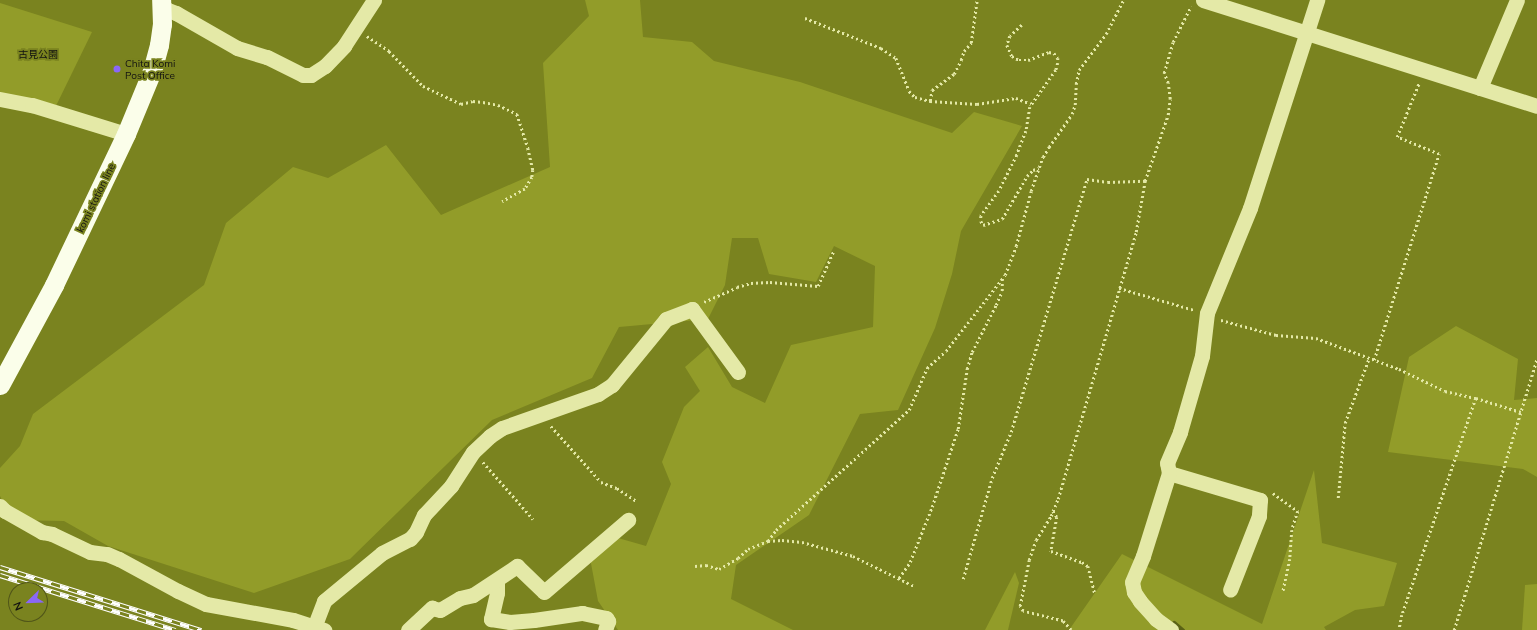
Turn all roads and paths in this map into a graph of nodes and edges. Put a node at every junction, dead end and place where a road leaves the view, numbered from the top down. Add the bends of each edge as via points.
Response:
1 (374, 0) edge
2 (978, 0) edge
3 (1123, 0) edge
4 (1194, 0) edge
5 (1203, 0) edge
6 (1317, 0) edge
7 (1517, 0) edge
8 (161, 5) edge
9 (805, 18) dead end
10 (1022, 25) dead end
11 (355, 28) junction
12 (1305, 33) junction
13 (1424, 70) junction
14 (1480, 88) junction
15 (0, 99) edge
16 (930, 101) junction
17 (1032, 104) junction
18 (1537, 106) edge
19 (126, 134) junction
20 (1040, 168) junction
21 (1145, 181) junction
22 (502, 202) dead end
23 (834, 250) dead end
24 (1002, 279) junction
25 (1119, 288) junction
26 (692, 309) junction
27 (1207, 314) junction
28 (1369, 358) junction
29 (1537, 358) edge
30 (1374, 360) junction
31 (738, 372) dead end
32 (0, 385) edge
33 (1476, 398) junction
34 (1521, 412) junction
35 (542, 414) junction
36 (473, 452) junction
37 (1169, 473) junction
38 (1338, 498) dead end
39 (1260, 500) junction
40 (636, 501) dead end
41 (0, 506) edge
42 (1053, 511) junction
43 (533, 519) dead end
44 (628, 520) dead end
45 (768, 541) junction
46 (695, 566) dead end
47 (899, 578) junction
48 (963, 579) dead end
49 (497, 580) junction
50 (914, 586) dead end
51 (1230, 590) dead end
52 (1284, 592) dead end
53 (1095, 594) dead end
54 (317, 629) edge
55 (408, 630) edge
56 (605, 630) edge
57 (1071, 630) edge
58 (1171, 630) edge
59 (1399, 630) edge
60 (1454, 630) edge

1 - 11 street
2 - 16 path via 971,43 964,51 954,74 932,90
3 - 20 path via 1106,34 1079,70 1072,114 1049,146
4 - 21 path via 1173,42 1164,73 1170,99 1168,115
5 - 12 street
6 - 12 street
7 - 14 street
8 - 11 street via 237,48 267,57 303,75 311,75 325,66 344,46
8 - 19 main road, komi station line via 162,24 152,71
9 - 16 path via 881,48 896,58 909,91 915,97
10 - 17 path via 1010,36 1007,45 1012,56 1019,60 1028,60 1049,52 1058,58 1056,70
11 - 22 path via 389,51 423,86 462,104 483,102 498,105 516,114 528,148 532,177 525,189
12 - 13 street
12 - 27 street via 1294,75 1250,208
13 - 14 street
13 - 30 path via 1397,136 1439,154
14 - 18 street
15 - 19 street
16 - 17 path via 977,104 1016,98
17 - 20 path via 1017,154 999,191 981,216 983,225 1002,219 1027,176
19 - 32 main road, komi station line via 54,285
20 - 24 path via 1016,246
21 - 25 path via 1136,232
21 - 48 path via 1108,182 1087,179 1011,432 992,478
23 - 26 path via 818,286 751,283 714,296
24 - 45 path via 946,351 927,368 909,410 776,530
24 - 47 path via 1002,291 972,352 958,428 932,507 910,562
25 - 27 path
25 - 42 path
26 - 31 street
26 - 35 street via 666,319 612,385 598,394
27 - 28 path via 1276,335 1316,338
27 - 37 street via 1202,356 1180,432 1167,463
28 - 30 path
28 - 38 path via 1345,423
29 - 34 path
30 - 33 path via 1445,391
33 - 34 path
33 - 59 path
34 - 60 path
35 - 36 street via 502,428
35 - 40 path via 601,482 617,488
36 - 43 path
36 - 54 street via 451,486 424,515 416,532 382,554 324,601
37 - 39 street
37 - 58 street via 1143,556 1132,582 1134,592 1140,601 1156,620
39 - 51 street via 1259,516
39 - 52 path via 1271,491 1298,511 1292,530
41 - 54 street via 42,532 90,552 107,554 119,559 178,592 206,604 293,620
42 - 53 path via 1057,517 1051,551 1088,566
42 - 57 path via 1036,540 1029,560 1020,606 1023,611 1063,621
44 - 49 street via 544,592 517,566
45 - 46 path via 748,549 719,569 706,565
45 - 47 path via 782,540 819,546 853,556
47 - 50 path
49 - 55 street via 473,595 460,598 440,610 432,608
49 - 56 street via 491,619 510,622 582,613 606,618 608,621

